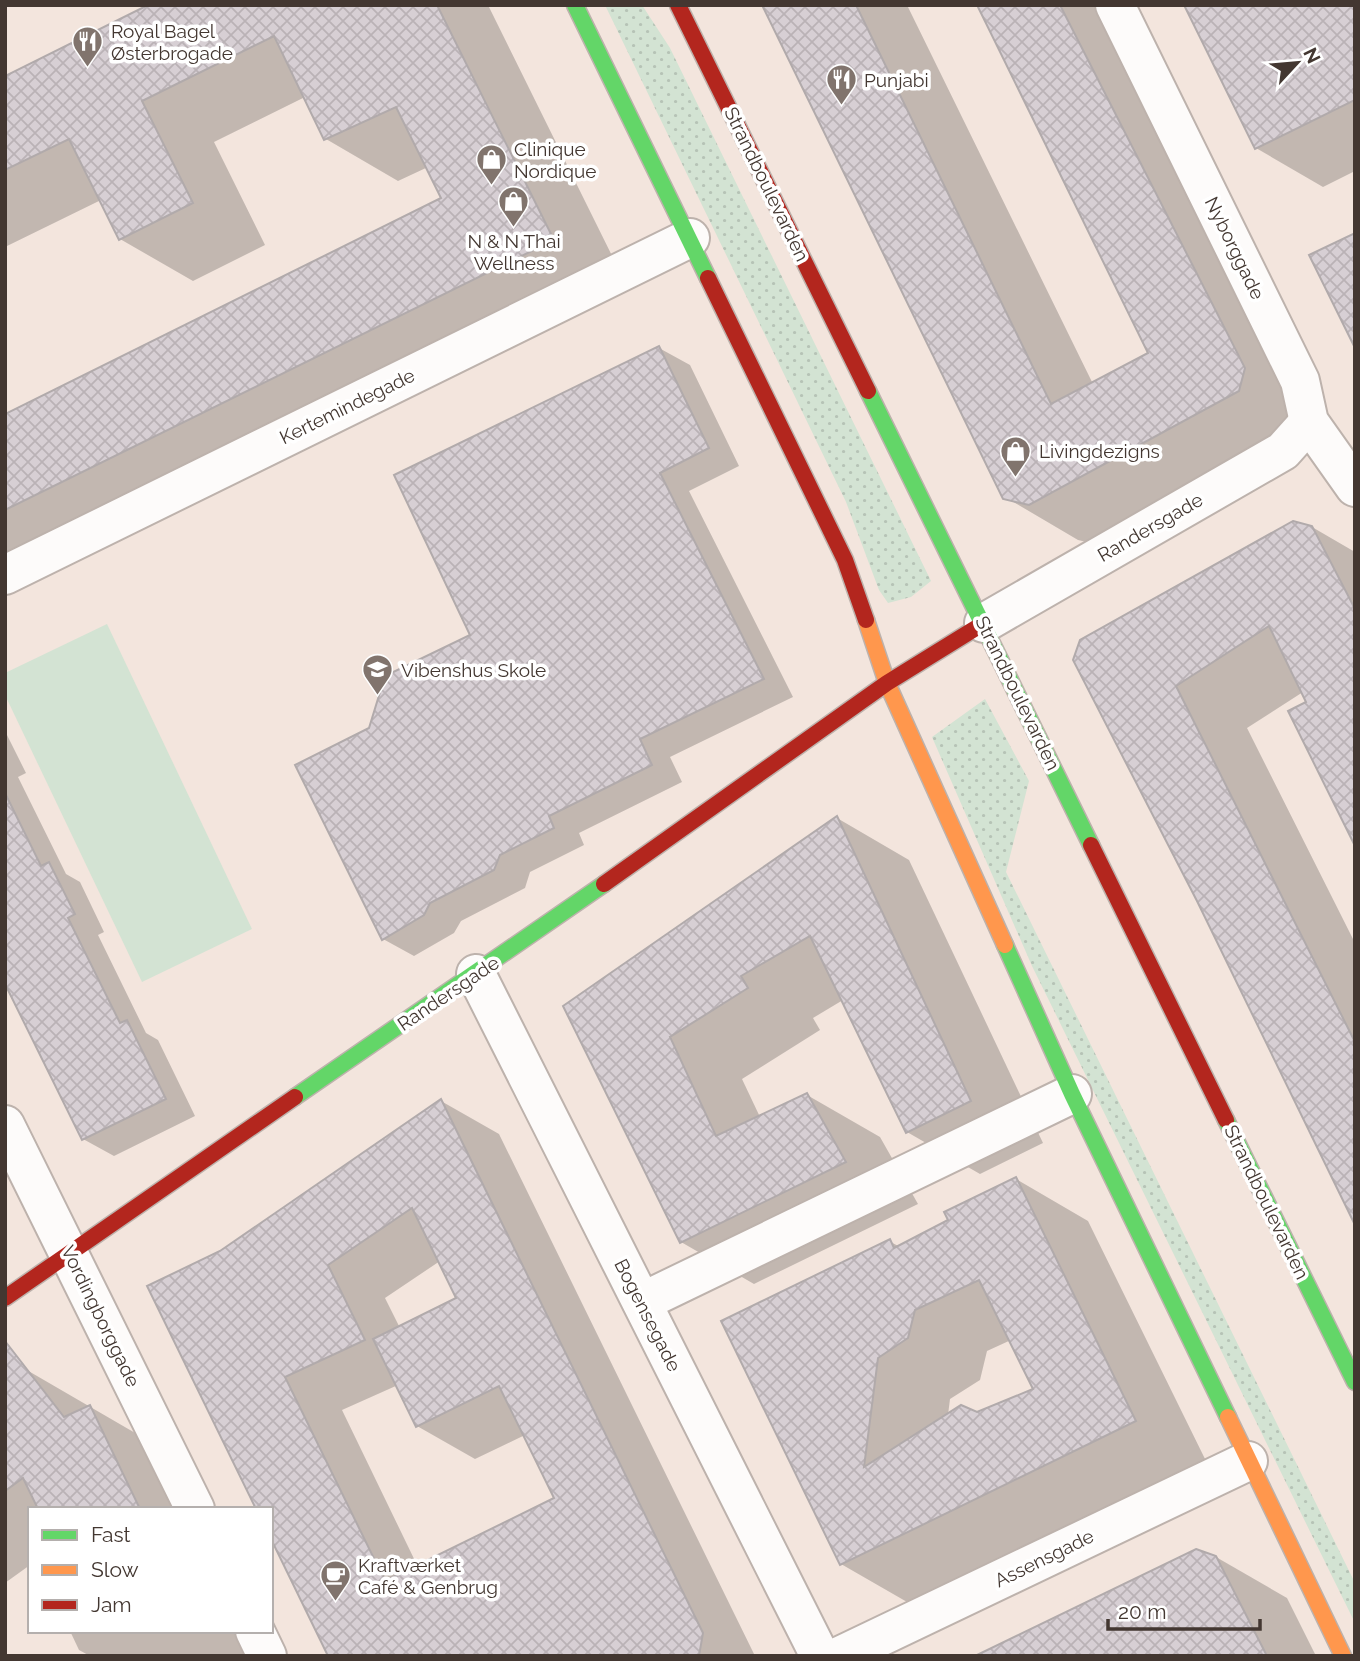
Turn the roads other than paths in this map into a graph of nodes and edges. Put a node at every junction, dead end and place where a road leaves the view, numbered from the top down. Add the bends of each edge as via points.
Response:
1 (575, 5) edge
2 (678, 5) edge
3 (1115, 5) edge
4 (690, 238) junction
5 (1309, 422) junction
6 (1355, 487) edge
7 (5, 575) edge
8 (984, 623) junction
9 (887, 683) junction
10 (476, 974) junction
11 (1072, 1094) junction
12 (5, 1125) edge
13 (69, 1251) junction
14 (5, 1298) edge
15 (642, 1303) junction
16 (1355, 1382) edge
17 (1248, 1461) junction
18 (194, 1507) edge
19 (256, 1633) edge
20 (267, 1656) edge
21 (820, 1656) edge
22 (840, 1656) edge
23 (1343, 1656) edge

1 - 4 street
2 - 8 street, Strandboulevarden
3 - 5 street, Nyborggade via 1300,380
4 - 7 street, Kertemindegade
4 - 9 street via 845,560
5 - 6 street, Nyborggade
5 - 8 street, Randersgade via 1283,451
8 - 9 street, Randersgade
8 - 16 street, Strandboulevarden
9 - 10 street, Randersgade
9 - 11 street
10 - 13 street, Randersgade
10 - 15 street, Bogensegade
11 - 15 street
11 - 17 street
12 - 13 street, Vordingborggade
13 - 14 street, Randersgade
13 - 18 street, Vordingborggade
15 - 21 street, Bogensegade
17 - 22 street, Assensgade
17 - 23 street
19 - 20 street

